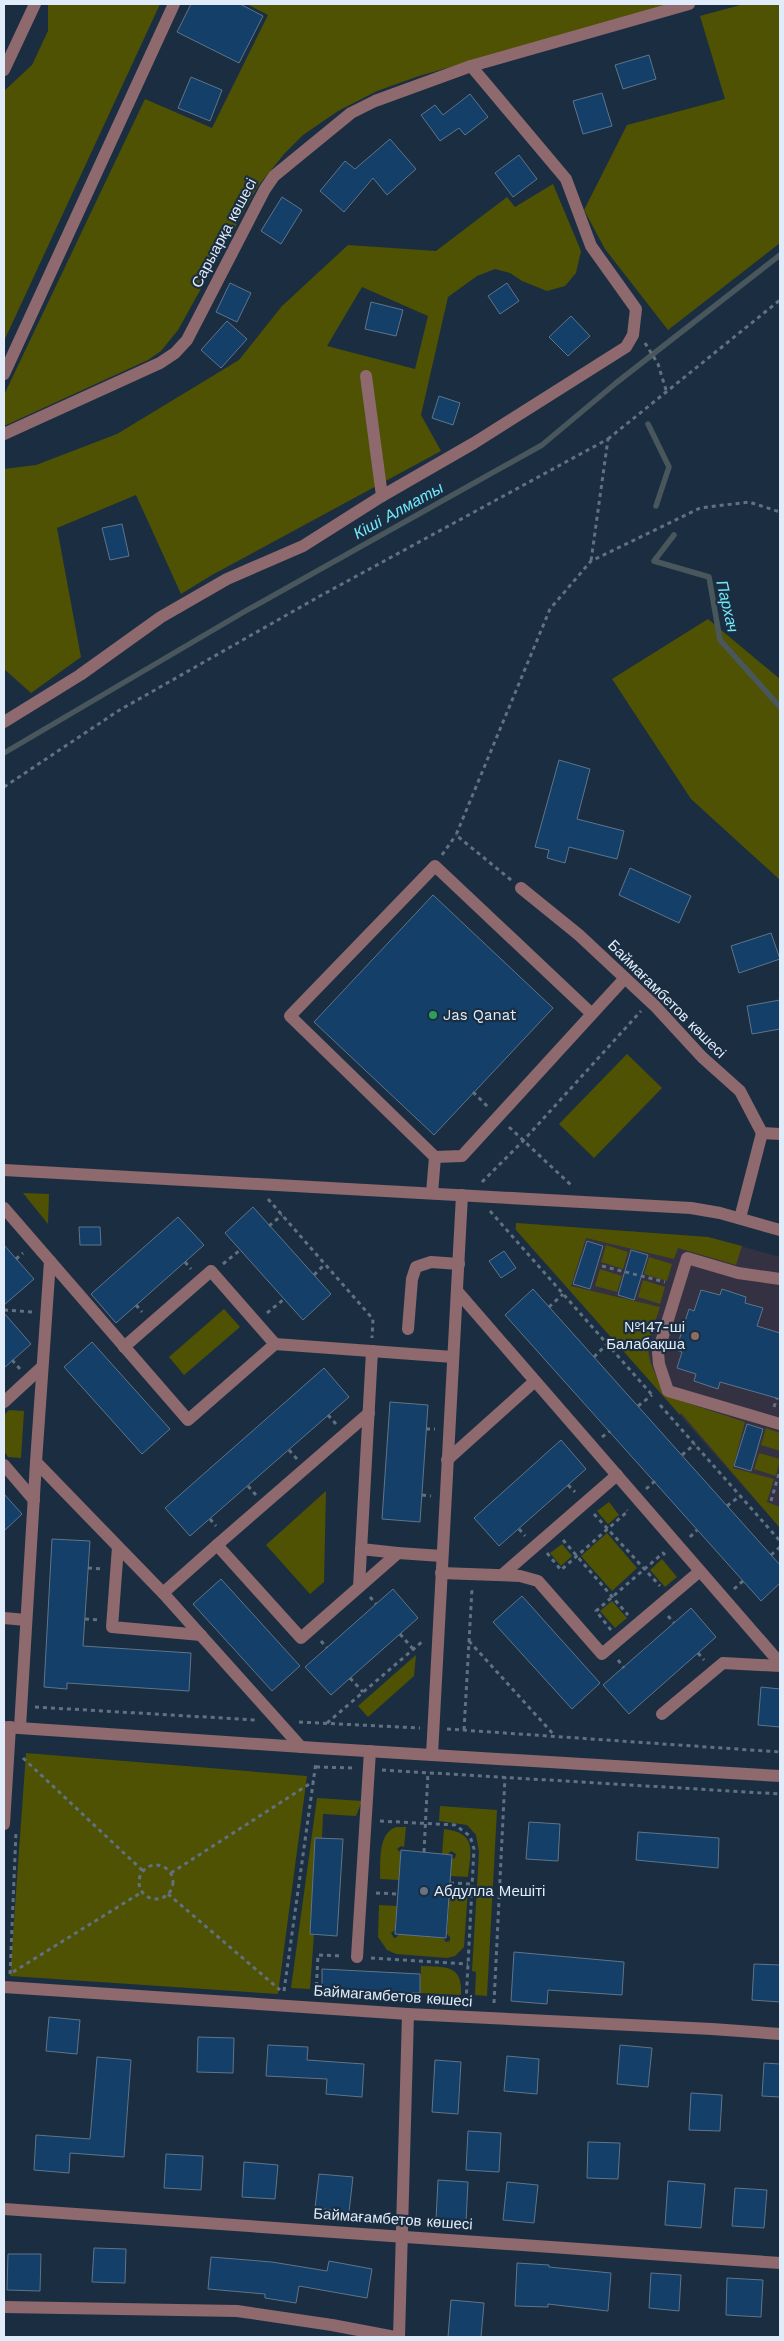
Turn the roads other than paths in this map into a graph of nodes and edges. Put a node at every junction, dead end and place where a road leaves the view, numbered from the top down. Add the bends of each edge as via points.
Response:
1 (36, 4) edge
2 (174, 4) edge
3 (689, 4) edge
4 (471, 66) junction
5 (4, 70) edge
6 (4, 374) edge
7 (366, 376) dead end
8 (4, 434) edge
9 (382, 496) junction
10 (4, 722) edge
11 (521, 888) road end
12 (625, 978) junction
13 (592, 1014) junction
14 (762, 1133) junction
15 (780, 1134) edge
16 (435, 1157) junction
17 (4, 1170) edge
18 (432, 1193) junction
19 (469, 1195) junction
20 (4, 1208) edge
21 (740, 1218) junction
22 (780, 1230) edge
23 (50, 1261) junction
24 (459, 1264) junction
25 (780, 1279) edge
26 (457, 1292) junction
27 (408, 1329) dead end
28 (275, 1344) junction
29 (124, 1347) junction
30 (372, 1352) junction
31 (453, 1357) junction
32 (42, 1367) junction
33 (535, 1381) junction
34 (4, 1402) edge
35 (369, 1412) junction
36 (780, 1424) edge
37 (447, 1460) junction
38 (36, 1462) junction
39 (4, 1465) edge
40 (617, 1475) junction
41 (34, 1500) junction
42 (217, 1545) junction
43 (118, 1547) junction
44 (361, 1549) junction
45 (398, 1553) junction
46 (442, 1556) junction
47 (700, 1571) junction
48 (441, 1573) junction
49 (502, 1576) junction
50 (359, 1587) junction
51 (164, 1593) junction
52 (4, 1618) edge
53 (26, 1620) junction
54 (201, 1635) junction
55 (780, 1664) edge
56 (662, 1714) dead end
57 (12, 1727) edge
58 (301, 1747) junction
59 (370, 1752) junction
60 (432, 1755) junction
61 (780, 1776) edge
62 (10, 1824) edge
63 (357, 1957) road end
64 (5, 1982) edge
65 (408, 2014) junction
66 (780, 2034) edge
67 (4, 2209) edge
68 (400, 2236) junction
69 (780, 2263) edge
70 (4, 2307) edge
71 (394, 2337) edge
72 (399, 2337) edge

1 - 5 street
2 - 6 street
3 - 4 street, Сарыарқа көшесі
4 - 8 street, Сарыарқа көшесі via 362,107 286,164 265,189 187,340 175,353 160,363
4 - 9 street via 566,179 591,246 636,309 635,328 630,341 620,352
7 - 9 street
9 - 10 street via 303,546 227,579 161,617
11 - 12 street, Баймағамбетов көшесі
12 - 13 street
12 - 14 street, Баймағамбетов көшесі via 740,1091
13 - 16 street via 462,1156
13 - 16 street via 435,866 290,1016
14 - 15 street
14 - 21 street
16 - 18 street
17 - 18 street
18 - 19 street
19 - 21 street via 691,1208
19 - 24 street
20 - 23 street
21 - 22 street
23 - 29 street
23 - 32 street
24 - 26 street
24 - 27 street via 431,1262 416,1267
25 - 36 street via 738,1273 687,1258 658,1352 668,1391
26 - 31 street
26 - 33 street
28 - 29 street via 188,1420
28 - 29 street via 211,1271
28 - 30 street
30 - 31 street
30 - 35 street
31 - 37 street
32 - 34 street
32 - 38 street
33 - 37 street
33 - 40 street
35 - 42 street
35 - 44 street
37 - 46 street
38 - 41 street
38 - 43 street
39 - 41 street
40 - 47 street
40 - 49 street
41 - 53 street
42 - 50 street via 301,1638
42 - 51 street
43 - 51 street
43 - 54 street via 112,1627
44 - 45 street
44 - 50 street
45 - 46 street
45 - 50 street
46 - 48 street
47 - 49 street via 602,1654 538,1581 530,1577
47 - 55 street
48 - 49 street
48 - 60 street
51 - 54 street
52 - 53 street
53 - 57 street via 22,1705
54 - 58 street
55 - 56 street via 723,1662
57 - 58 street
57 - 62 street
58 - 59 street
59 - 60 street
59 - 63 street
60 - 61 street
64 - 65 street, Баймагамбетов көшесі
65 - 66 street, Баймагамбетов көшесі
65 - 68 street
67 - 68 street, Баймағамбетов көшесі
68 - 69 street, Баймағамбетов көшесі
68 - 72 street
70 - 71 street via 237,2311

